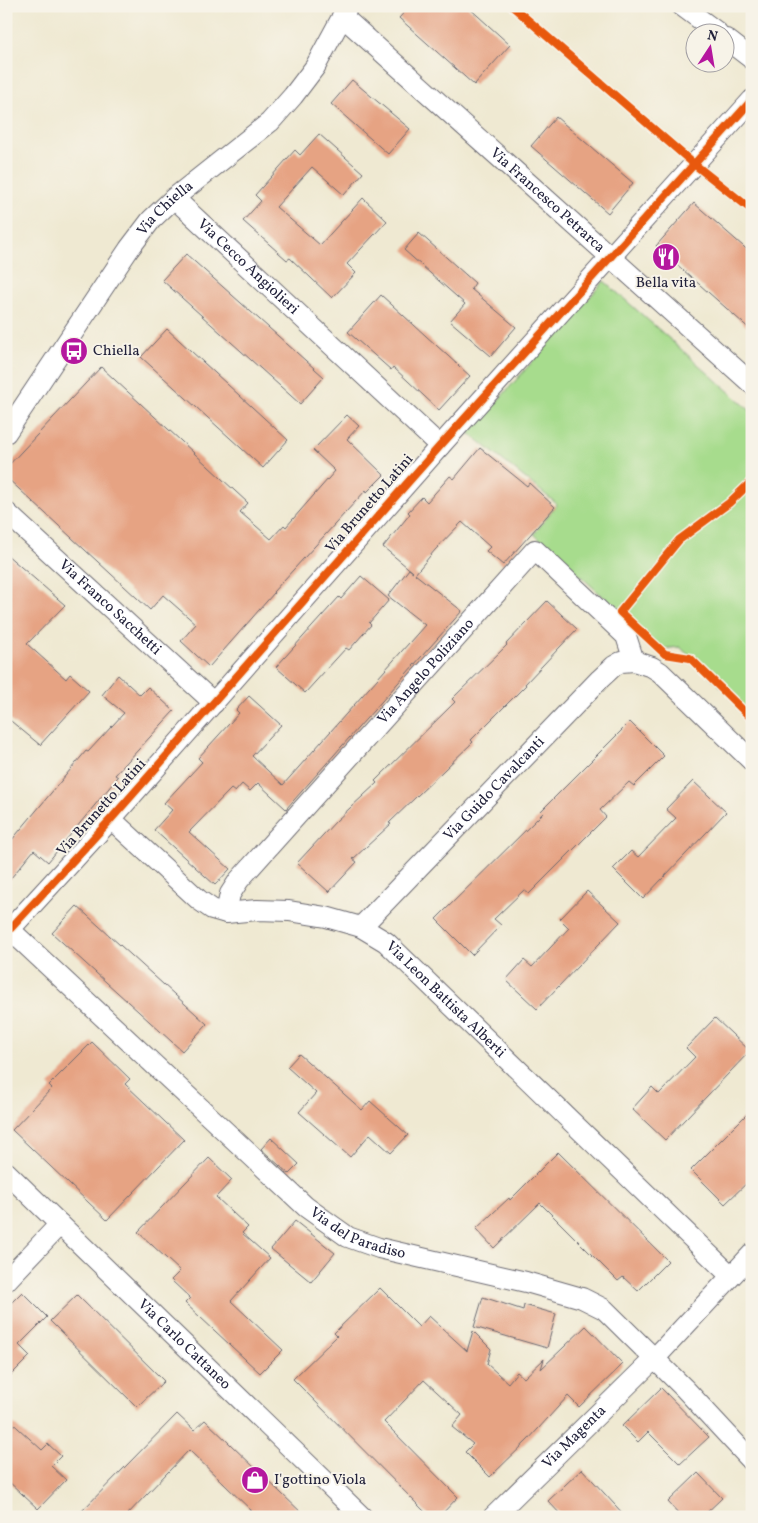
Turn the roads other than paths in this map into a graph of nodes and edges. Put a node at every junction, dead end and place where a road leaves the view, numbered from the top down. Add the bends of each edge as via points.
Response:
1 (682, 6) edge
2 (345, 11) edge
3 (704, 22) edge
4 (736, 46) edge
5 (752, 58) edge
6 (752, 100) edge
7 (174, 198) junction
8 (610, 257) junction
9 (752, 384) edge
10 (6, 433) edge
11 (440, 446) junction
12 (6, 512) edge
13 (634, 661) junction
14 (214, 703) junction
15 (752, 761) edge
16 (111, 819) junction
17 (226, 913) junction
18 (8, 927) edge
19 (361, 927) junction
20 (6, 1172) edge
21 (60, 1224) junction
22 (752, 1254) edge
23 (731, 1276) junction
24 (6, 1281) edge
25 (655, 1358) junction
26 (752, 1461) edge
27 (362, 1517) edge
28 (493, 1517) edge

1 - 3 street
2 - 7 street, Via Chiella via 315,67 270,122
2 - 8 street, Via Francesco Petrarca
4 - 5 street
6 - 8 street, Via Brunetto Latini
7 - 10 street, Via Chiella via 151,220 129,250
7 - 11 street, Via Cecco Angiolieri
8 - 9 street, Via Francesco Petrarca
8 - 11 street, Via Brunetto Latini
11 - 14 street, Via Brunetto Latini
12 - 14 street, Via Franco Sacchetti
13 - 15 street via 660,672
13 - 17 street, Via Angelo Poliziano via 626,636 535,550 239,880 230,894
13 - 19 street, Via Guido Cavalcanti via 621,662 603,676
14 - 16 street, Via Brunetto Latini
16 - 17 street, Via Leon Battista Alberti via 199,900
16 - 18 street, Via Brunetto Latini
17 - 19 street, Via Leon Battista Alberti via 289,911
18 - 25 street, Via del Paradiso via 306,1207 348,1237 379,1248 582,1298 604,1309
19 - 23 street, Via Leon Battista Alberti via 386,942
20 - 21 street, Via Carlo Cattaneo
21 - 24 street
21 - 27 street, Via Carlo Cattaneo
22 - 23 street, Via Magenta
23 - 25 street, Via Magenta
25 - 26 street, Via del Paradiso
25 - 28 street, Via Magenta

